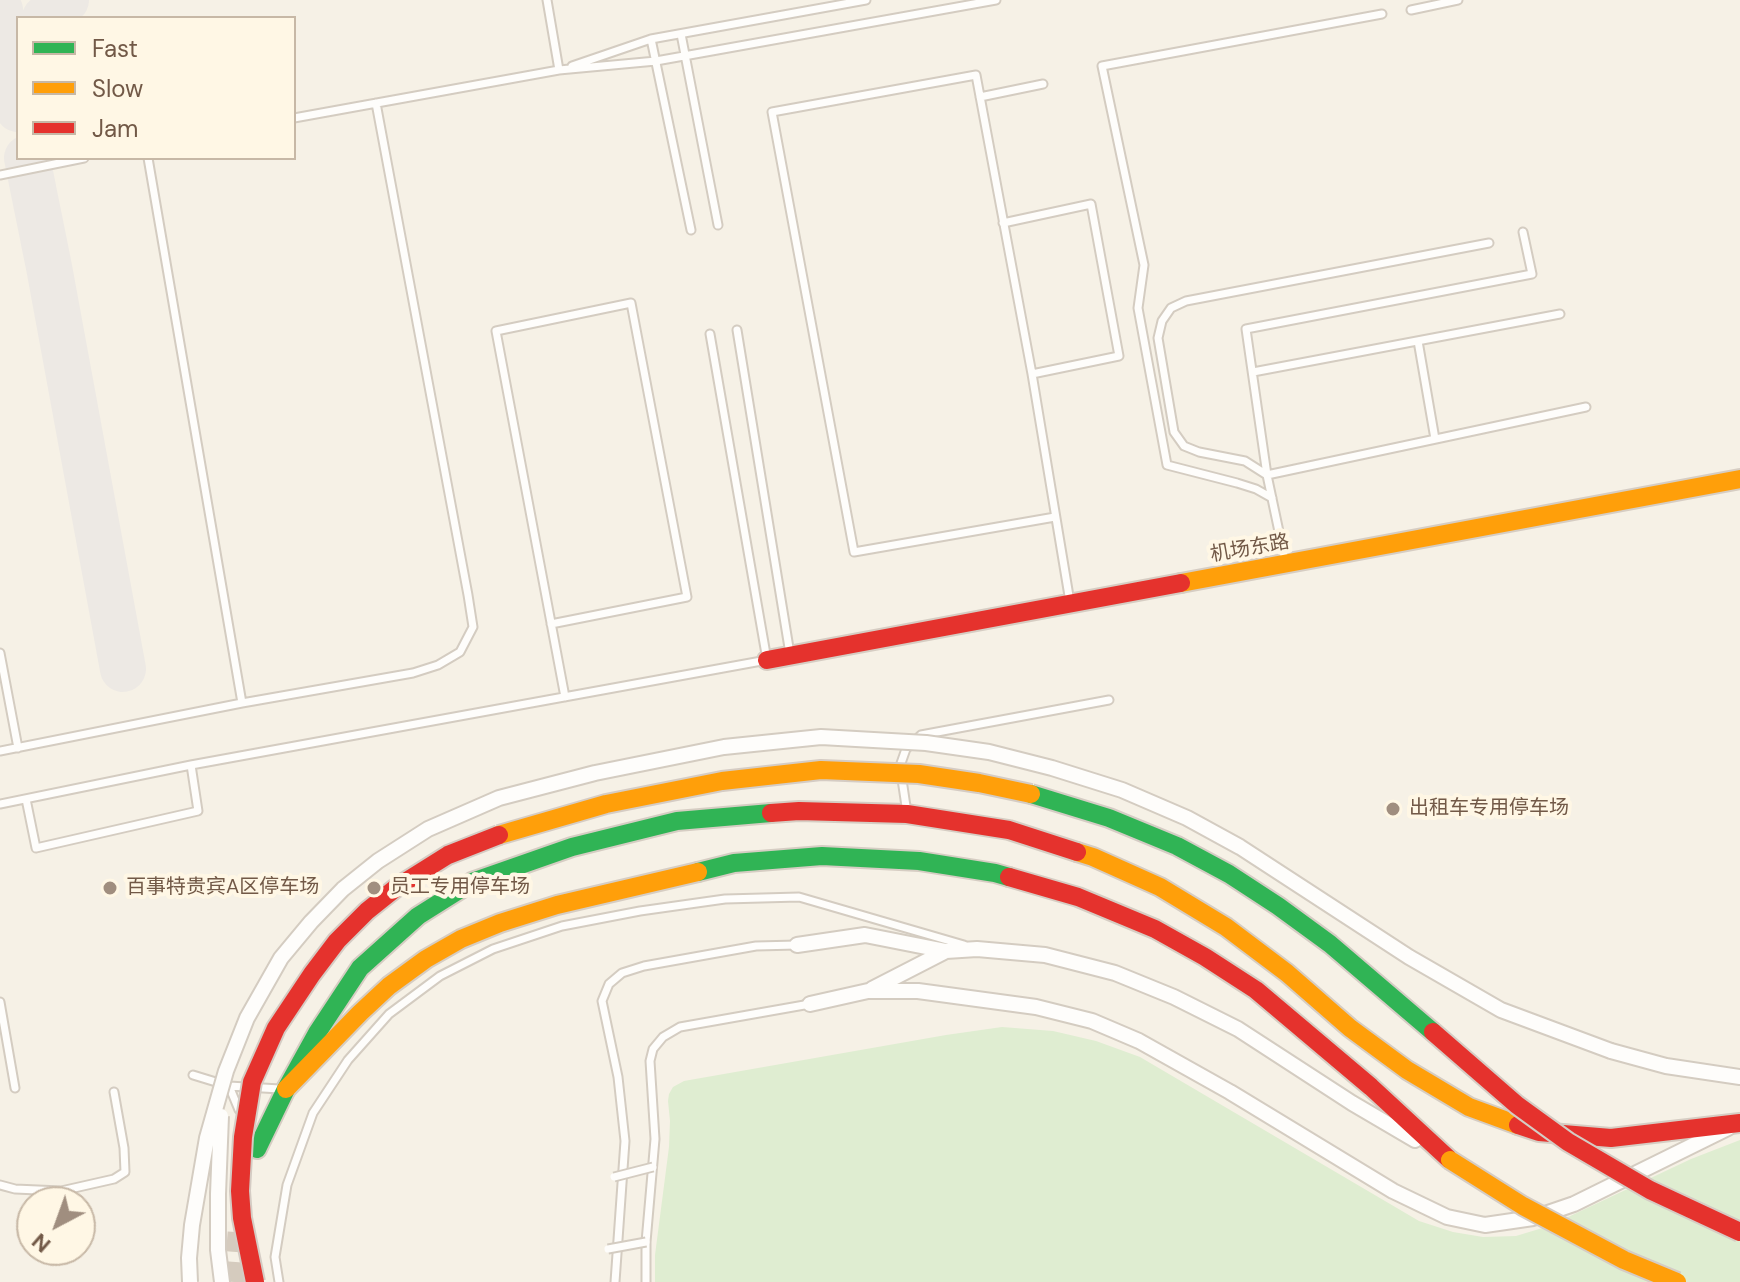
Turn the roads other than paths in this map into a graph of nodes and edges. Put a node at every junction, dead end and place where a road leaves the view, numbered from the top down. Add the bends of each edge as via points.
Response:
1 (547, 0) edge
2 (866, 0) edge
3 (996, 0) edge
4 (1458, 0) edge
5 (853, 1) edge
6 (1411, 10) dead end
7 (1382, 14) dead end
8 (681, 34) junction
9 (651, 39) junction
10 (684, 55) junction
11 (656, 61) junction
12 (559, 70) junction
13 (1043, 84) dead end
14 (980, 97) junction
15 (376, 103) junction
16 (296, 118) edge
17 (74, 160) edge
18 (148, 160) edge
19 (0, 175) edge
20 (1003, 223) junction
21 (718, 225) dead end
22 (691, 230) dead end
23 (1523, 232) dead end
24 (1489, 243) dead end
25 (1560, 314) dead end
26 (737, 330) dead end
27 (710, 334) dead end
28 (1418, 341) junction
29 (1253, 372) junction
30 (1032, 374) junction
31 (1586, 407) dead end
32 (1435, 439) junction
33 (1267, 475) junction
34 (1740, 479) edge
35 (1272, 498) junction
36 (1055, 517) junction
37 (1286, 565) junction
38 (1071, 604) junction
39 (551, 624) junction
40 (0, 653) edge
41 (790, 656) junction
42 (767, 660) junction
43 (565, 697) junction
44 (1109, 700) dead end
45 (242, 703) junction
46 (18, 748) junction
47 (0, 751) edge
48 (883, 764) dead end
49 (191, 765) junction
50 (900, 766) junction
51 (26, 799) junction
52 (0, 804) edge
53 (907, 814) junction
54 (797, 945) joint
55 (977, 949) junction
56 (946, 951) junction
57 (868, 991) junction
58 (0, 1002) edge
59 (810, 1004) joint
60 (193, 1075) dead end
61 (1740, 1077) edge
62 (227, 1079) junction
63 (252, 1082) junction
64 (15, 1088) dead end
65 (286, 1089) junction
66 (114, 1092) dead end
67 (1738, 1124) edge
68 (257, 1149) joint
69 (1450, 1160) junction
70 (653, 1167) junction
71 (614, 1177) dead end
72 (0, 1185) edge
73 (218, 1194) junction
74 (1740, 1232) edge
75 (646, 1242) junction
76 (608, 1249) dead end
77 (190, 1282) edge
78 (222, 1282) edge
79 (255, 1282) edge
80 (279, 1282) edge
81 (615, 1282) edge
82 (646, 1282) edge
83 (1677, 1282) edge

1 - 12 lane
2 - 5 lane
3 - 10 lane
4 - 6 lane
5 - 8 lane
7 - 35 lane via 1102,66 1144,265 1138,308 1167,465
8 - 9 lane
8 - 10 lane
9 - 11 lane
9 - 12 lane
10 - 11 lane
10 - 21 lane
11 - 12 lane
11 - 22 lane
12 - 15 lane
13 - 14 lane
14 - 20 lane
14 - 36 lane via 976,75 772,112 854,552
15 - 16 lane
15 - 45 lane via 473,627 460,652 438,665
17 - 19 lane
18 - 45 lane
20 - 30 lane
20 - 30 lane via 1091,204 1119,356
23 - 29 lane via 1532,274 1246,329
24 - 33 lane via 1171,308 1158,338 1174,432 1184,446 1245,461
25 - 28 lane
26 - 41 lane
27 - 42 lane
28 - 29 lane
28 - 32 lane
29 - 33 lane
30 - 36 lane
31 - 32 lane
32 - 33 lane
33 - 35 lane
34 - 37 main road, 机场东路
35 - 37 lane
36 - 38 lane
37 - 38 main road, 机场东路
38 - 41 main road, 机场东路
39 - 39 lane via 496,331 631,303 687,597
39 - 43 lane
40 - 46 lane
41 - 42 main road, 机场东路
42 - 43 lane
43 - 49 lane
44 - 50 lane via 921,735 906,749
45 - 46 lane
46 - 47 lane
48 - 50 lane
49 - 51 lane
49 - 51 lane via 198,811 36,848
50 - 53 lane
51 - 52 lane
53 - 65 main road via 799,811 677,821 572,847 472,882 418,916 360,968
53 - 67 main road via 1009,830 1093,857 1160,887 1226,927 1407,1070 1469,1107 1539,1132 1611,1138
54 - 56 street via 865,935
54 - 81 lane via 756,946 644,966 609,984 602,1001 625,1141
55 - 56 street
55 - 69 street via 1045,955 1115,973 1174,997 1238,1029
55 - 80 lane via 799,897 725,899 640,911 562,926 493,949 440,976 389,1014 348,1060 313,1113 287,1185 275,1257
56 - 57 street
57 - 59 street
57 - 67 street via 918,991 1036,1007 1092,1021 1191,1070 1393,1191 1447,1217 1485,1225 1533,1218 1574,1204
58 - 64 lane
59 - 70 lane via 680,1027 663,1037 650,1061
60 - 62 lane
61 - 62 street, bridge via 1611,1051 1501,1010 1240,847 1122,790 989,752 821,737 724,747 595,773 499,798 428,829 343,889 281,958 247,1018
62 - 65 lane
62 - 68 lane
62 - 73 street, bridge
62 - 77 street, bridge via 207,1138 192,1225
63 - 73 street, bridge via 231,1135
63 - 74 main road, bridge via 276,1028 337,941 397,887 448,855 538,822 722,781 821,770 919,774 1038,796 1109,818 1229,874 1330,944 1506,1097 1568,1142 1650,1190
63 - 79 main road, bridge via 240,1191
65 - 68 main road
65 - 69 main road via 389,986 461,939 500,923 734,863 822,856 919,861 995,873 1078,897 1205,957 1288,1016
66 - 72 lane via 125,1172 61,1191
69 - 83 main road, bridge via 1523,1206
70 - 71 lane, bridge
70 - 75 lane
73 - 78 street
75 - 76 lane, bridge
75 - 82 lane

